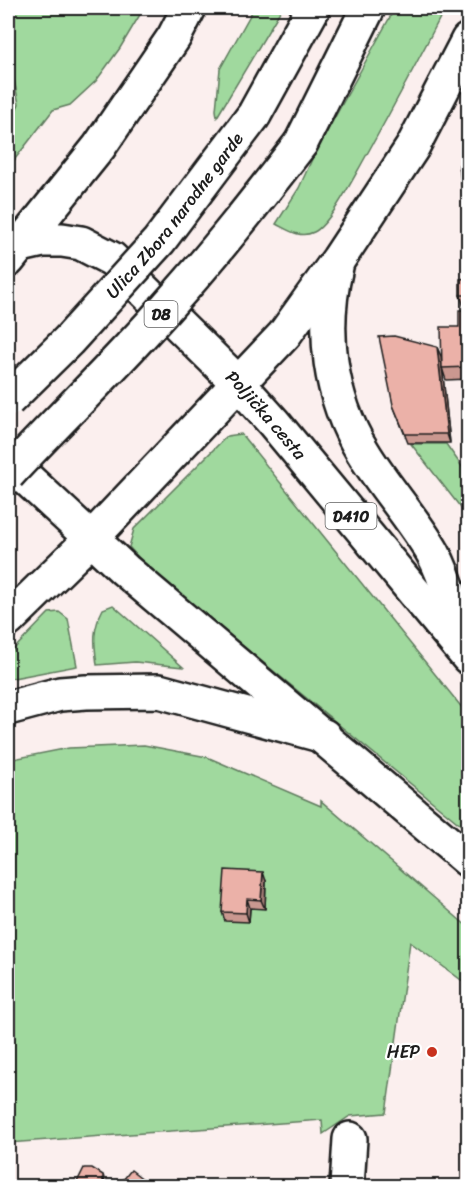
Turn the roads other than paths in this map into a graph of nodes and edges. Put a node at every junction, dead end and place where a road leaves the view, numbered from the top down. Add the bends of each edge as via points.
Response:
1 (189, 8) edge
2 (313, 8) edge
3 (368, 8) edge
4 (468, 40) edge
5 (14, 253) edge
6 (338, 260) junction
7 (239, 384) junction
8 (8, 400) edge
9 (8, 461) edge
10 (8, 474) edge
11 (91, 539) junction
12 (8, 620) edge
13 (465, 653) edge
14 (8, 708) edge
15 (324, 736) junction
16 (468, 860) edge
17 (350, 1139) dead end
18 (347, 1186) edge

1 - 5 main road via 174,37 99,147
2 - 8 main road, Ulica Zbora narodne garde, bridge via 254,115 159,242
3 - 10 main road, D8, bridge via 301,143 171,303
4 - 6 main road via 412,148
5 - 7 main road, Poljička cesta / D410 via 43,240 62,240 81,243 112,259
6 - 7 main road via 284,335
6 - 13 main road via 327,333 332,372 346,422 433,553 450,594
7 - 11 main road
7 - 13 main road, Poljička cesta / D410
9 - 11 main road
11 - 12 main road
11 - 15 main road
14 - 15 main road via 60,694 159,691
15 - 16 main road
17 - 18 main road

